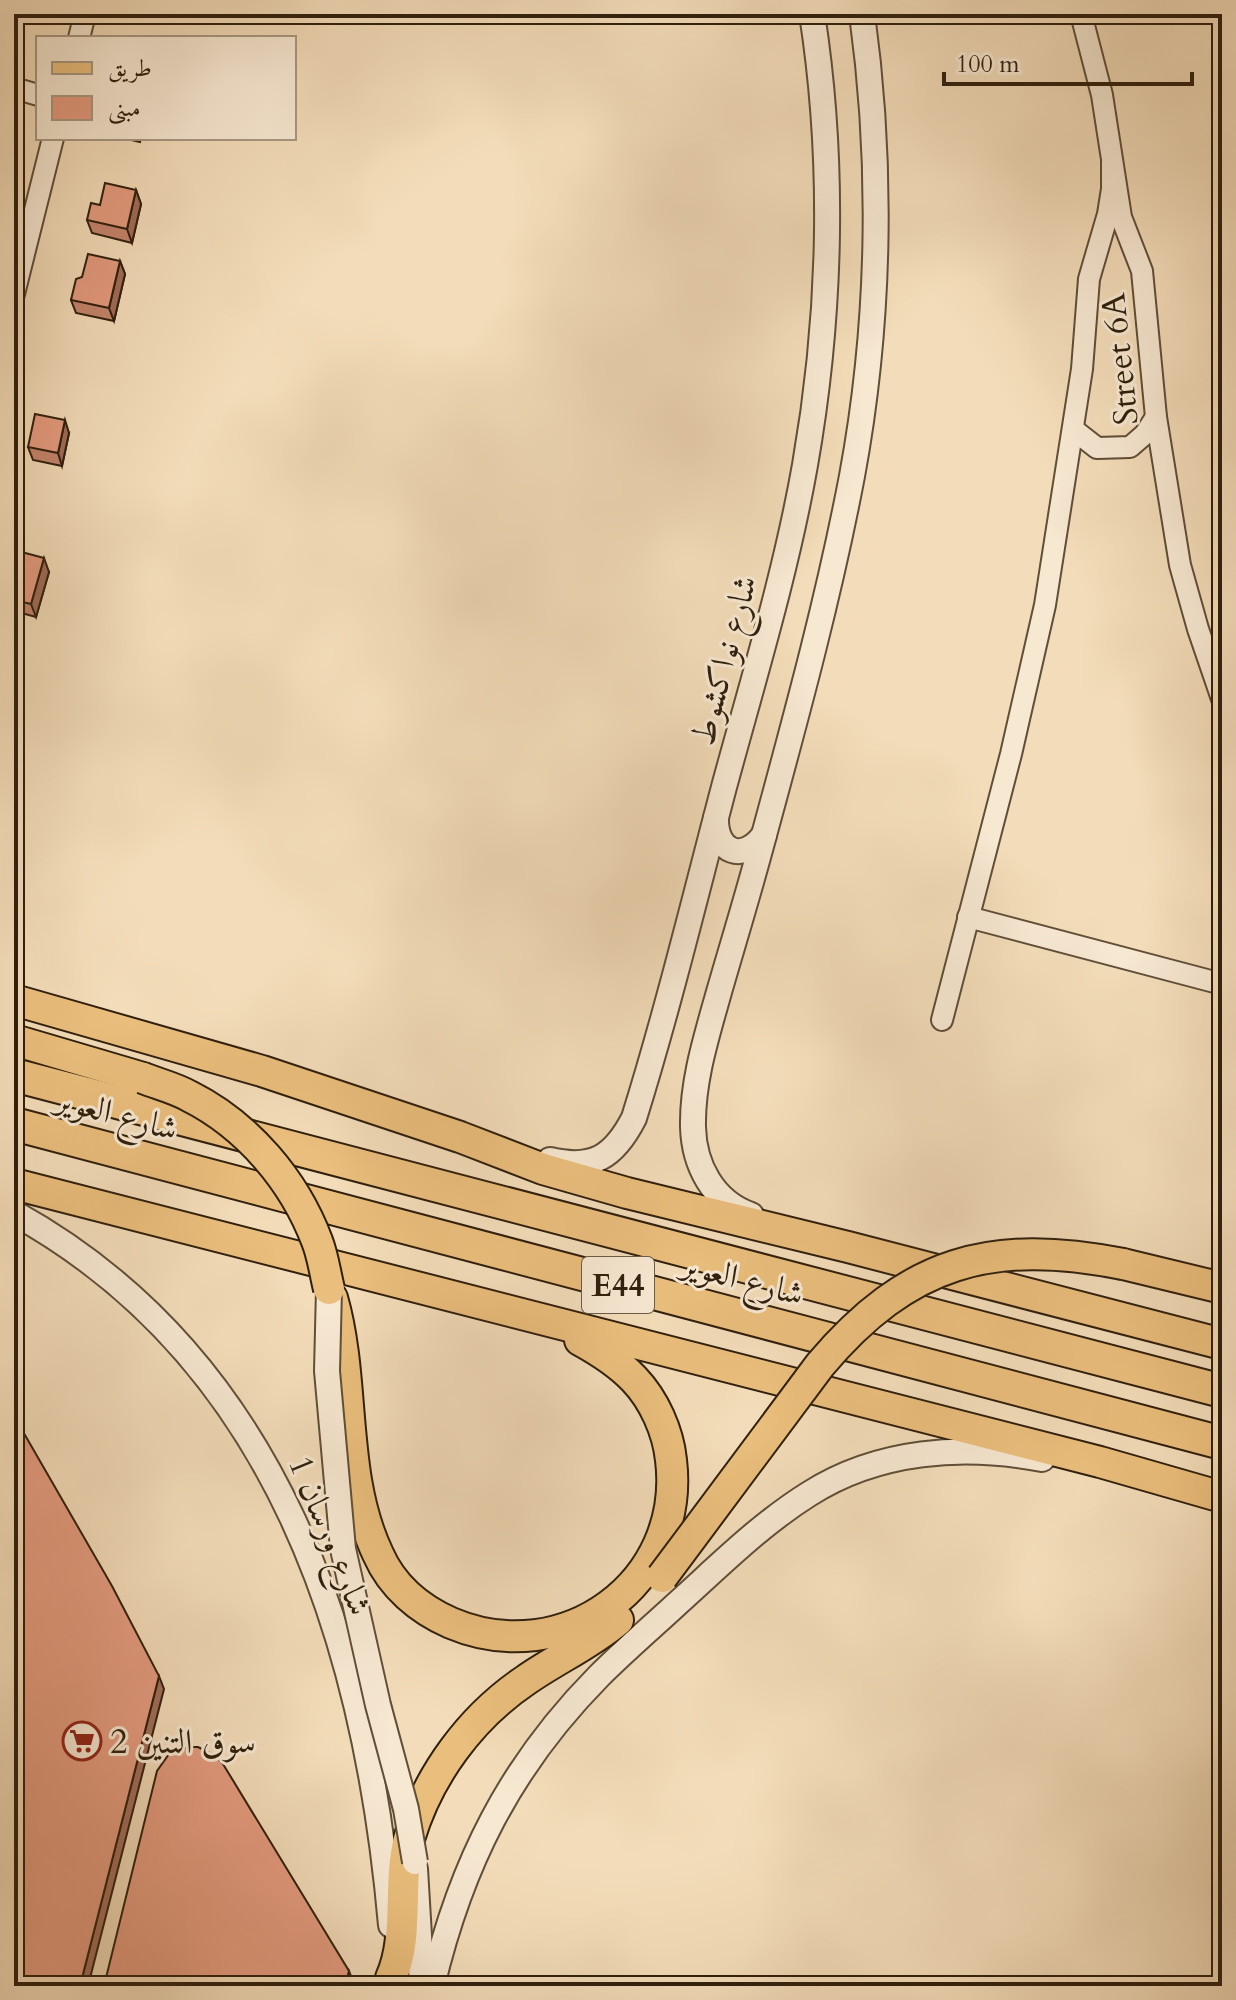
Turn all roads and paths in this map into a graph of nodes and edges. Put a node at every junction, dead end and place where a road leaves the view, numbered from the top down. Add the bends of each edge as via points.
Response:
1 (85, 14) edge
2 (794, 14) edge
3 (862, 14) edge
4 (1081, 14) edge
5 (814, 24) edge
6 (80, 36) edge
7 (14, 88) edge
8 (36, 94) edge
9 (52, 140) edge
10 (1112, 163) junction
11 (1095, 252) junction
12 (1138, 255) junction
13 (14, 294) edge
14 (1156, 417) junction
15 (1074, 430) junction
16 (1130, 447) junction
17 (1097, 448) junction
18 (1172, 524) junction
19 (1058, 529) junction
20 (1222, 699) edge
21 (716, 818) junction
22 (764, 835) junction
23 (968, 917) junction
24 (1222, 984) edge
25 (14, 1000) edge
26 (942, 1020) dead end
27 (14, 1040) edge
28 (14, 1075) edge
29 (14, 1124) edge
30 (460, 1137) junction
31 (14, 1184) edge
32 (14, 1213) edge
33 (848, 1247) junction
34 (1222, 1288) edge
35 (329, 1289) junction
36 (500, 1309) junction
37 (1222, 1344) edge
38 (1222, 1391) edge
39 (1222, 1443) edge
40 (1180, 1486) junction
41 (1222, 1497) edge
42 (392, 1982) edge
43 (422, 1986) edge
44 (432, 1986) edge

1 - 6 street
2 - 5 street
3 - 22 street via 875,162 875,267 867,371 830,578
4 - 10 street, Street 6A via 1102,95
5 - 21 street, شارع نواكشوط via 825,141 827,250 820,358 805,465 782,571
7 - 8 street
9 - 13 street
10 - 11 street via 1110,202
10 - 12 street, Street 6A via 1124,226
11 - 12 street via 1120,247
11 - 15 street
12 - 14 street, Street 6A
14 - 16 street
14 - 18 street, Street 6A
15 - 17 street
15 - 19 street
16 - 17 street
16 - 18 street via 1155,470
17 - 19 street via 1078,468 1071,509
18 - 20 street, Street 6A
19 - 23 street via 1027,688
21 - 22 street via 719,840 737,852 757,845
21 - 30 street, شارع نواكشوط via 642,1092 625,1136 603,1155 578,1166
22 - 33 street via 702,1052 695,1153 706,1179 724,1201
23 - 24 street
23 - 26 street
25 - 30 main road via 262,1071
27 - 35 main road, bridge via 143,1078 190,1096 231,1122 267,1156 295,1198 317,1241
28 - 38 highway, شارع العوير / E44
29 - 39 highway, شارع العوير / E44
30 - 33 main road via 598,1185
31 - 36 main road
32 - 42 street, شارع ورسان 1 via 108,1275 173,1337 239,1419 285,1498 330,1615 368,1753 384,1846
33 - 37 main road
34 - 42 main road, bridge via 1081,1256 1009,1254 939,1272 875,1309 820,1365 662,1577 605,1631 498,1700 455,1747 435,1778 410,1839 401,1892 400,1952
35 - 36 main road, bridge via 340,1334 358,1488 378,1554 402,1591 437,1617 476,1632 509,1637 550,1633 588,1620 622,1597 662,1540 674,1482 670,1446 657,1411 636,1381 610,1356 577,1338
35 - 43 street, bridge via 327,1371 343,1549 406,1809 415,1862
36 - 40 main road
40 - 41 main road
40 - 44 street via 1032,1457 965,1451 901,1457 811,1492 730,1555 625,1651 537,1748 474,1852

